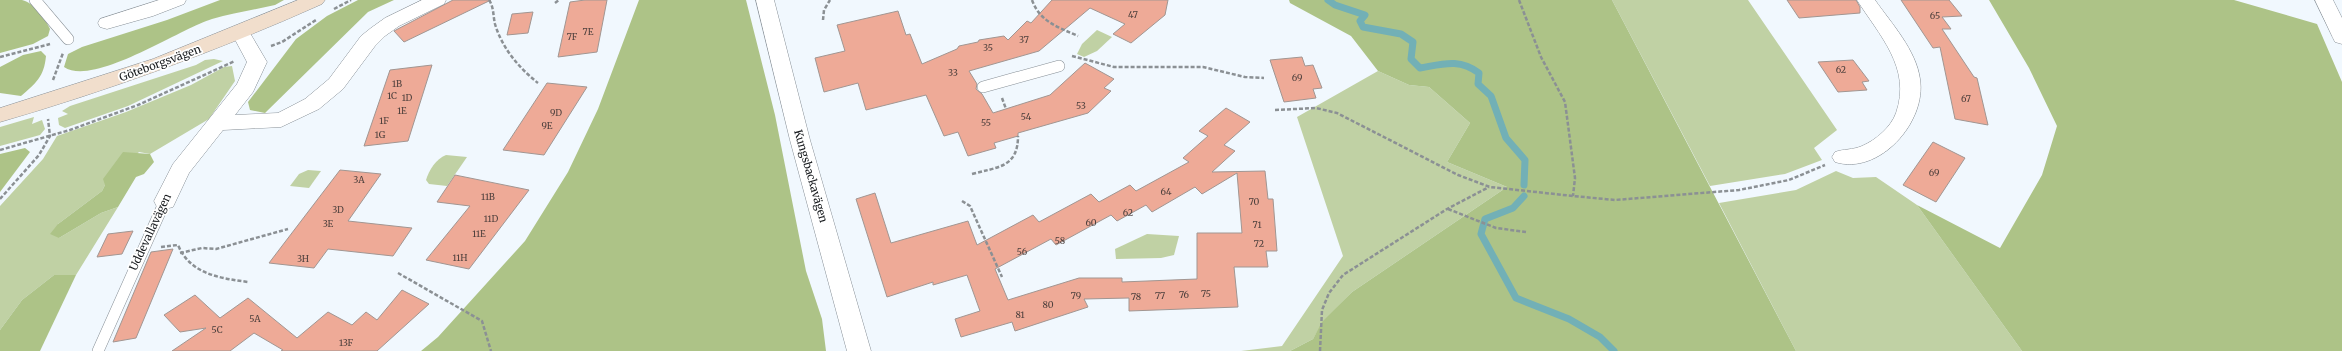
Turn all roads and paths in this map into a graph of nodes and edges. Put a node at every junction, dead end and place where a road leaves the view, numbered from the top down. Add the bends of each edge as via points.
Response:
1 (35, 0) edge
2 (177, 0) edge
3 (315, 0) edge
4 (437, 0) edge
5 (489, 0) edge
6 (559, 0) edge
7 (765, 0) edge
8 (830, 0) edge
9 (1032, 0) edge
10 (1519, 0) edge
11 (1866, 0) edge
12 (2324, 0) edge
13 (555, 3) dead end
14 (823, 20) dead end
15 (107, 23) dead end
16 (240, 32) junction
17 (1078, 36) dead end
18 (2342, 38) edge
19 (68, 39) joint
20 (1066, 54) dead end
21 (1059, 66) dead end
22 (1264, 78) dead end
23 (52, 83) dead end
24 (185, 84) dead end
25 (538, 84) dead end
26 (983, 87) dead end
27 (1275, 110) dead end
28 (48, 114) dead end
29 (0, 115) edge
30 (218, 123) junction
31 (50, 136) junction
32 (1018, 136) dead end
33 (0, 150) edge
34 (1842, 157) joint
35 (972, 174) dead end
36 (1490, 187) junction
37 (1573, 196) junction
38 (0, 199) edge
39 (165, 201) joint
40 (962, 201) dead end
41 (1447, 209) junction
42 (288, 229) dead end
43 (1526, 232) dead end
44 (142, 250) junction
45 (180, 253) junction
46 (398, 273) dead end
47 (1002, 277) dead end
48 (248, 282) dead end
49 (98, 351) edge
50 (491, 351) edge
51 (860, 351) edge
52 (1320, 351) edge

1 - 19 lane
2 - 15 street
3 - 16 street, Göteborgsvägen
4 - 30 street via 392,22 378,32 368,41 336,84 312,104 281,120
5 - 25 path via 492,3 497,29 518,66
6 - 13 path
7 - 51 street, Kungsbackavägen via 800,140
8 - 14 path via 824,10
9 - 17 path via 1035,12 1040,18
10 - 37 path via 1541,57 1565,102 1575,178
11 - 34 street via 1908,68 1911,98 1904,120 1891,136 1872,150
12 - 18 street
16 - 29 street, Göteborgsvägen via 109,81
16 - 30 street, Uddevallavägen via 257,62 246,87
19 - 23 path
20 - 22 path via 1114,67 1203,67 1245,78
21 - 26 lane
24 - 31 path via 138,105
27 - 36 path via 1316,108 1337,113 1458,175
28 - 31 path
30 - 39 street, Uddevallavägen via 180,169
31 - 33 path
31 - 38 path via 39,155
32 - 35 path via 1019,147 1016,156 1008,164
34 - 37 path via 1789,180 1739,190 1615,200
36 - 37 path
36 - 41 path
39 - 44 lane, Uddevallavägen
40 - 47 path via 970,206
41 - 43 path via 1494,228 1509,232
41 - 52 path via 1343,275 1330,288 1320,319
42 - 45 path via 216,249 202,248
44 - 45 path via 178,245
44 - 49 lane, Uddevallavägen
45 - 48 path via 190,263 214,278
46 - 50 path via 482,321

